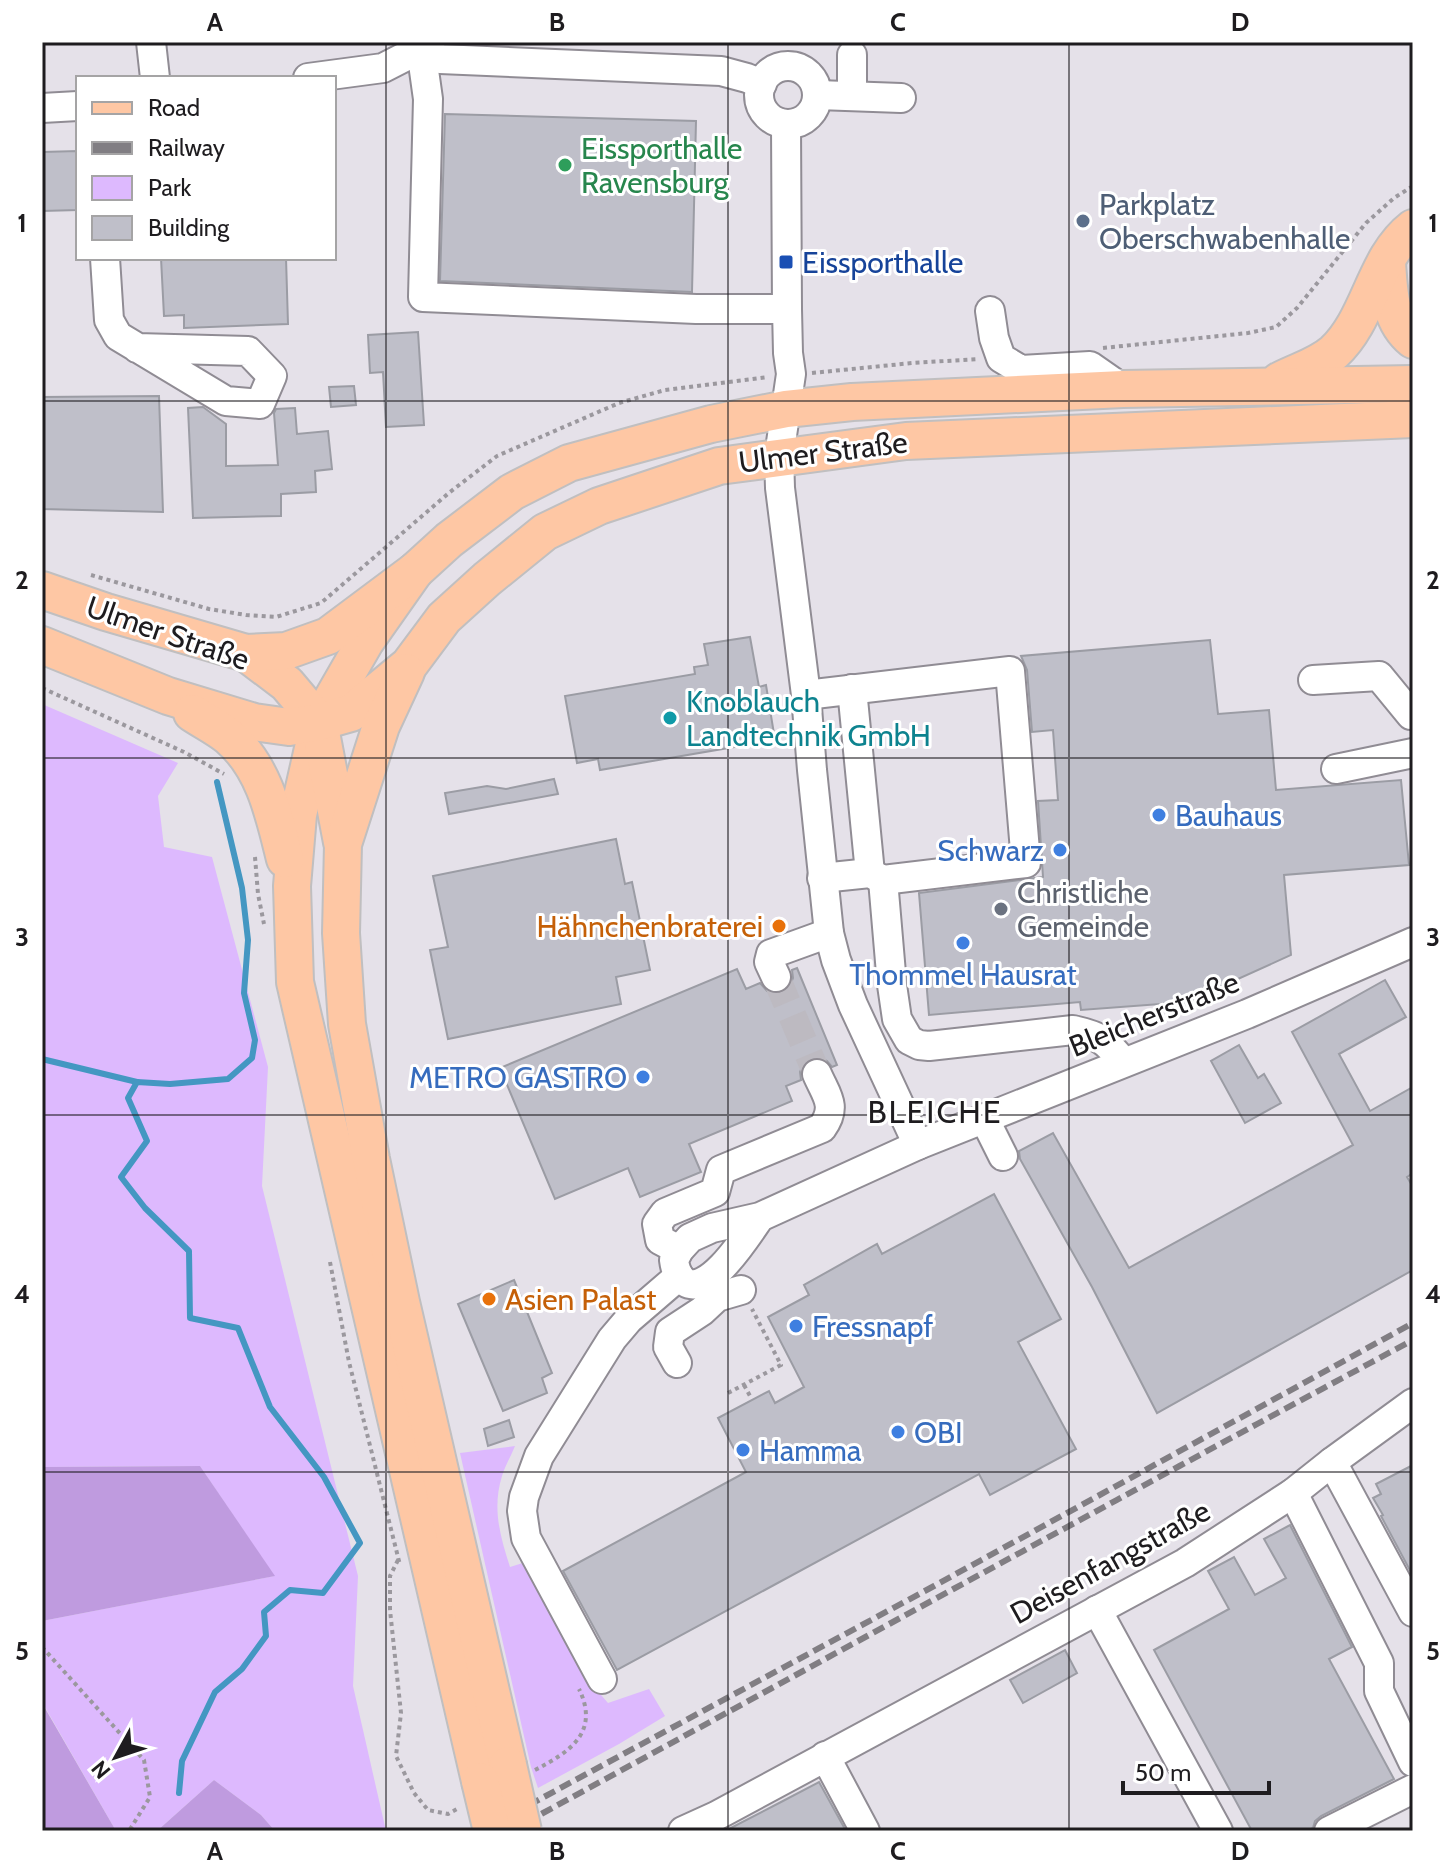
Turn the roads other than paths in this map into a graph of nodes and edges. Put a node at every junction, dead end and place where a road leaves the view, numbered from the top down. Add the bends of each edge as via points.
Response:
1 (151, 42) edge
2 (421, 45) edge
3 (852, 55) dead end
4 (155, 76) edge
5 (323, 76) edge
6 (762, 84) junction
7 (818, 95) junction
8 (852, 96) junction
9 (901, 98) dead end
10 (76, 106) edge
11 (42, 108) edge
12 (786, 125) junction
13 (1413, 228) edge
14 (105, 260) edge
15 (1387, 262) junction
16 (787, 309) junction
17 (990, 311) dead end
18 (1413, 340) edge
19 (137, 348) dead end
20 (1413, 384) edge
21 (1270, 386) junction
22 (1123, 389) junction
23 (786, 409) junction
24 (1413, 419) edge
25 (779, 456) junction
26 (415, 571) junction
27 (42, 590) edge
28 (42, 645) edge
29 (246, 653) junction
30 (409, 665) junction
31 (1313, 680) dead end
32 (852, 689) junction
33 (806, 695) junction
34 (168, 696) junction
35 (1413, 715) edge
36 (319, 722) junction
37 (1413, 753) edge
38 (1336, 769) dead end
39 (343, 844) junction
40 (877, 876) junction
41 (822, 878) junction
42 (275, 890) junction
43 (829, 933) junction
44 (1413, 942) edge
45 (776, 977) tunnel mouth
46 (1123, 1062) junction
47 (817, 1074) tunnel mouth
48 (984, 1118) junction
49 (918, 1145) junction
50 (1003, 1156) dead end
51 (760, 1217) junction
52 (679, 1263) junction
53 (721, 1289) junction
54 (677, 1363) dead end
55 (1413, 1403) edge
56 (1332, 1462) junction
57 (1293, 1493) junction
58 (1097, 1610) junction
59 (1413, 1612) edge
60 (602, 1679) dead end
61 (825, 1756) junction
62 (1413, 1762) edge
63 (494, 1773) junction
64 (1413, 1789) edge
65 (715, 1824) edge
66 (492, 1831) edge
67 (523, 1831) edge
68 (683, 1831) edge
69 (865, 1831) edge
70 (1218, 1831) edge
71 (1329, 1831) edge

1 - 4 street
2 - 5 street via 383,68
2 - 6 street via 440,59 721,71
2 - 16 street via 428,99 423,297
3 - 8 street
6 - 7 street via 781,67 799,68 812,79
6 - 12 street via 763,110
7 - 8 street
7 - 12 street via 805,120
8 - 9 street
10 - 11 street
12 - 16 street
13 - 15 main road
14 - 19 street via 109,320 118,336
15 - 18 main road via 1390,302
15 - 21 main road via 1335,352
16 - 23 street via 791,374
17 - 22 street via 1001,358 1021,370 1090,366
20 - 21 main road, Ulmer Straße
21 - 22 main road, Ulmer Straße
22 - 23 main road, Ulmer Straße
23 - 25 street
23 - 26 main road, Ulmer Straße via 569,463 512,492
24 - 25 main road, Ulmer Straße via 906,441
25 - 30 main road, Ulmer Straße via 711,468 599,506 545,532 444,618
25 - 33 street
26 - 29 main road via 328,636 286,651
26 - 36 main road via 365,642
27 - 29 main road, Ulmer Straße
28 - 34 main road, Ulmer Straße
29 - 36 main road, Ulmer Straße via 287,684
30 - 36 main road, Ulmer Straße via 351,713
30 - 39 main road via 381,726
31 - 35 street via 1379,676
32 - 33 street
32 - 40 street
32 - 40 street via 1010,671 1026,863
33 - 41 street
34 - 36 main road, Ulmer Straße via 254,722 289,727
34 - 42 main road via 230,738 257,770 271,804
36 - 39 main road, Ulmer Straße
36 - 42 main road
37 - 38 street
39 - 63 main road via 341,933 350,1039
40 - 41 street
40 - 46 street via 897,1019 909,1040 929,1046 1073,1030 1095,1035
41 - 43 street
42 - 63 main road
43 - 45 street via 771,954
43 - 49 street via 853,1005
44 - 46 street, Bleicherstraße
46 - 48 street, Bleicherstraße
47 - 52 street via 832,1108 822,1128 721,1170 715,1192 665,1213 657,1224 660,1240
48 - 49 street, Bleicherstraße
48 - 50 street
49 - 51 street, Bleicherstraße
51 - 52 street, Bleicherstraße via 690,1238
51 - 53 street, Bleicherstraße via 723,1267
52 - 53 street via 686,1283
52 - 60 street, Bleicherstraße via 612,1339 539,1456 522,1511 526,1538
53 - 54 street, Bleicherstraße via 702,1311 670,1332 668,1347
55 - 56 street, Deisenfangstraße
56 - 57 street, Deisenfangstraße
56 - 59 street
57 - 58 street, Deisenfangstraße via 1185,1563
57 - 62 street via 1379,1663 1379,1691
58 - 61 street, Deisenfangstraße
58 - 70 street
61 - 65 street, Deisenfangstraße
61 - 69 street
63 - 66 main road, bridge
63 - 67 main road, bridge
64 - 71 street
65 - 68 street, Deisenfangstraße

